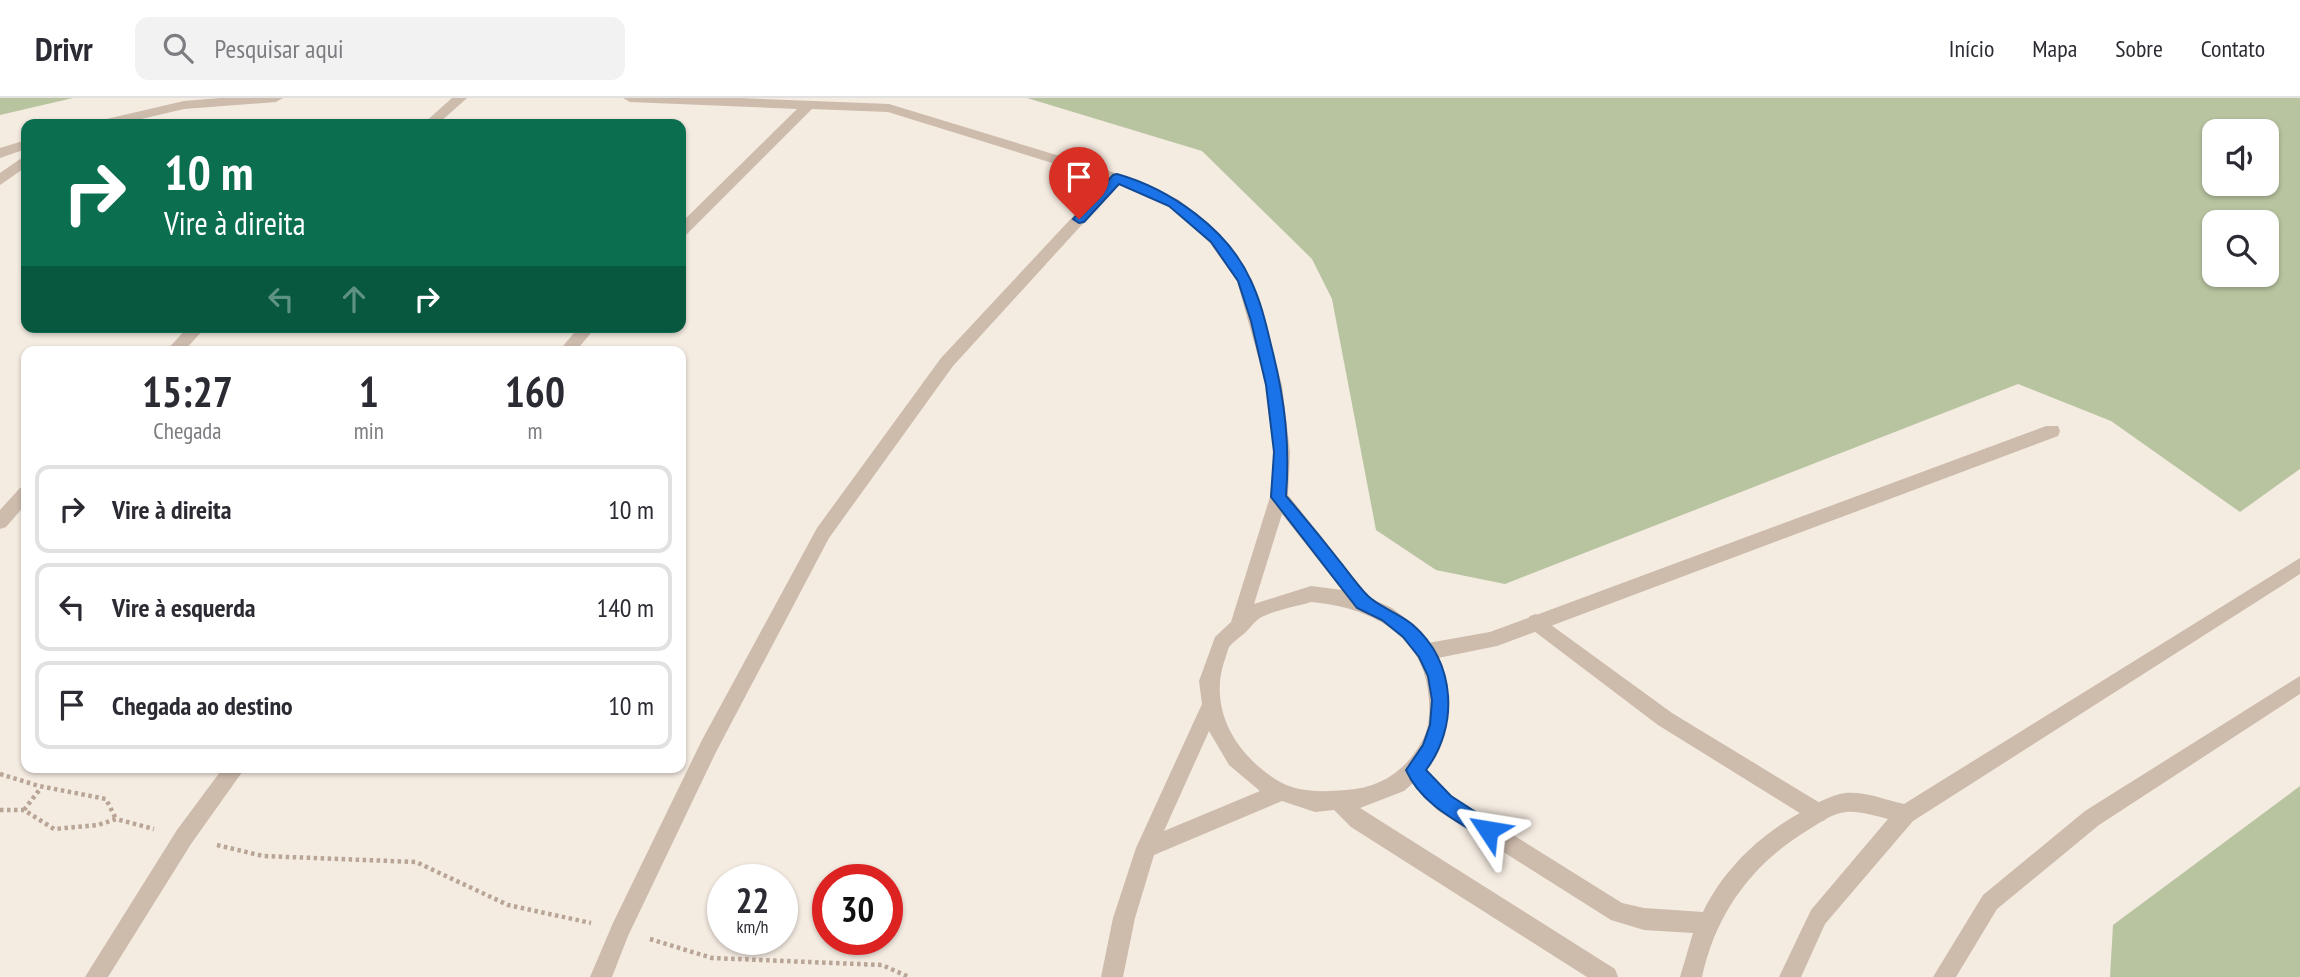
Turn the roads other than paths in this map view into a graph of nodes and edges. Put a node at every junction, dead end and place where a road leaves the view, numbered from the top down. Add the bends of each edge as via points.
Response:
1 (276, 98) edge
2 (460, 98) edge
3 (630, 98) edge
4 (810, 104) junction
5 (124, 119) edge
6 (436, 119) edge
7 (21, 146) edge
8 (0, 153) edge
9 (21, 164) edge
10 (1117, 178) junction
11 (0, 180) edge
12 (686, 226) edge
13 (192, 333) edge
14 (179, 346) edge
15 (2052, 431) dead end
16 (1279, 497) junction
17 (21, 499) edge
18 (0, 522) edge
19 (2300, 565) edge
20 (1363, 603) junction
21 (1240, 621) junction
22 (1536, 622) junction
23 (1425, 652) junction
24 (2300, 684) edge
25 (1209, 710) junction
26 (1415, 770) junction
27 (231, 773) edge
28 (1280, 792) junction
29 (1339, 803) junction
30 (1818, 813) junction
31 (1906, 814) junction
32 (1146, 848) junction
33 (1709, 923) junction
34 (96, 977) edge
35 (601, 977) edge
36 (1112, 977) edge
37 (1607, 977) edge
38 (1692, 977) edge
39 (1790, 977) edge
40 (1944, 977) edge

1 - 5 street via 184,105
2 - 6 street
3 - 4 street
4 - 10 street via 889,108
4 - 12 street
7 - 8 street
9 - 11 street
10 - 16 street via 1174,203 1215,239 1244,280 1274,385 1282,452
10 - 35 street via 947,362 823,533 709,746
13 - 14 street
15 - 22 street
16 - 20 street
16 - 21 street
17 - 18 street
19 - 31 street
20 - 21 street via 1324,595 1284,598
20 - 23 street via 1398,623
21 - 25 street via 1213,661
22 - 23 street via 1466,646
22 - 30 street via 1665,719
23 - 26 street via 1441,700 1439,725 1430,750
24 - 40 street via 2092,818 1990,902
25 - 28 street via 1234,758
25 - 32 street
26 - 29 street via 1385,790
26 - 33 street via 1444,803 1618,913
27 - 34 street via 184,837
28 - 29 street
28 - 32 street
29 - 37 street via 1358,820
30 - 31 street via 1845,802
30 - 33 street via 1779,835 1751,860 1727,889
31 - 39 street via 1818,918
32 - 36 street
33 - 38 street

